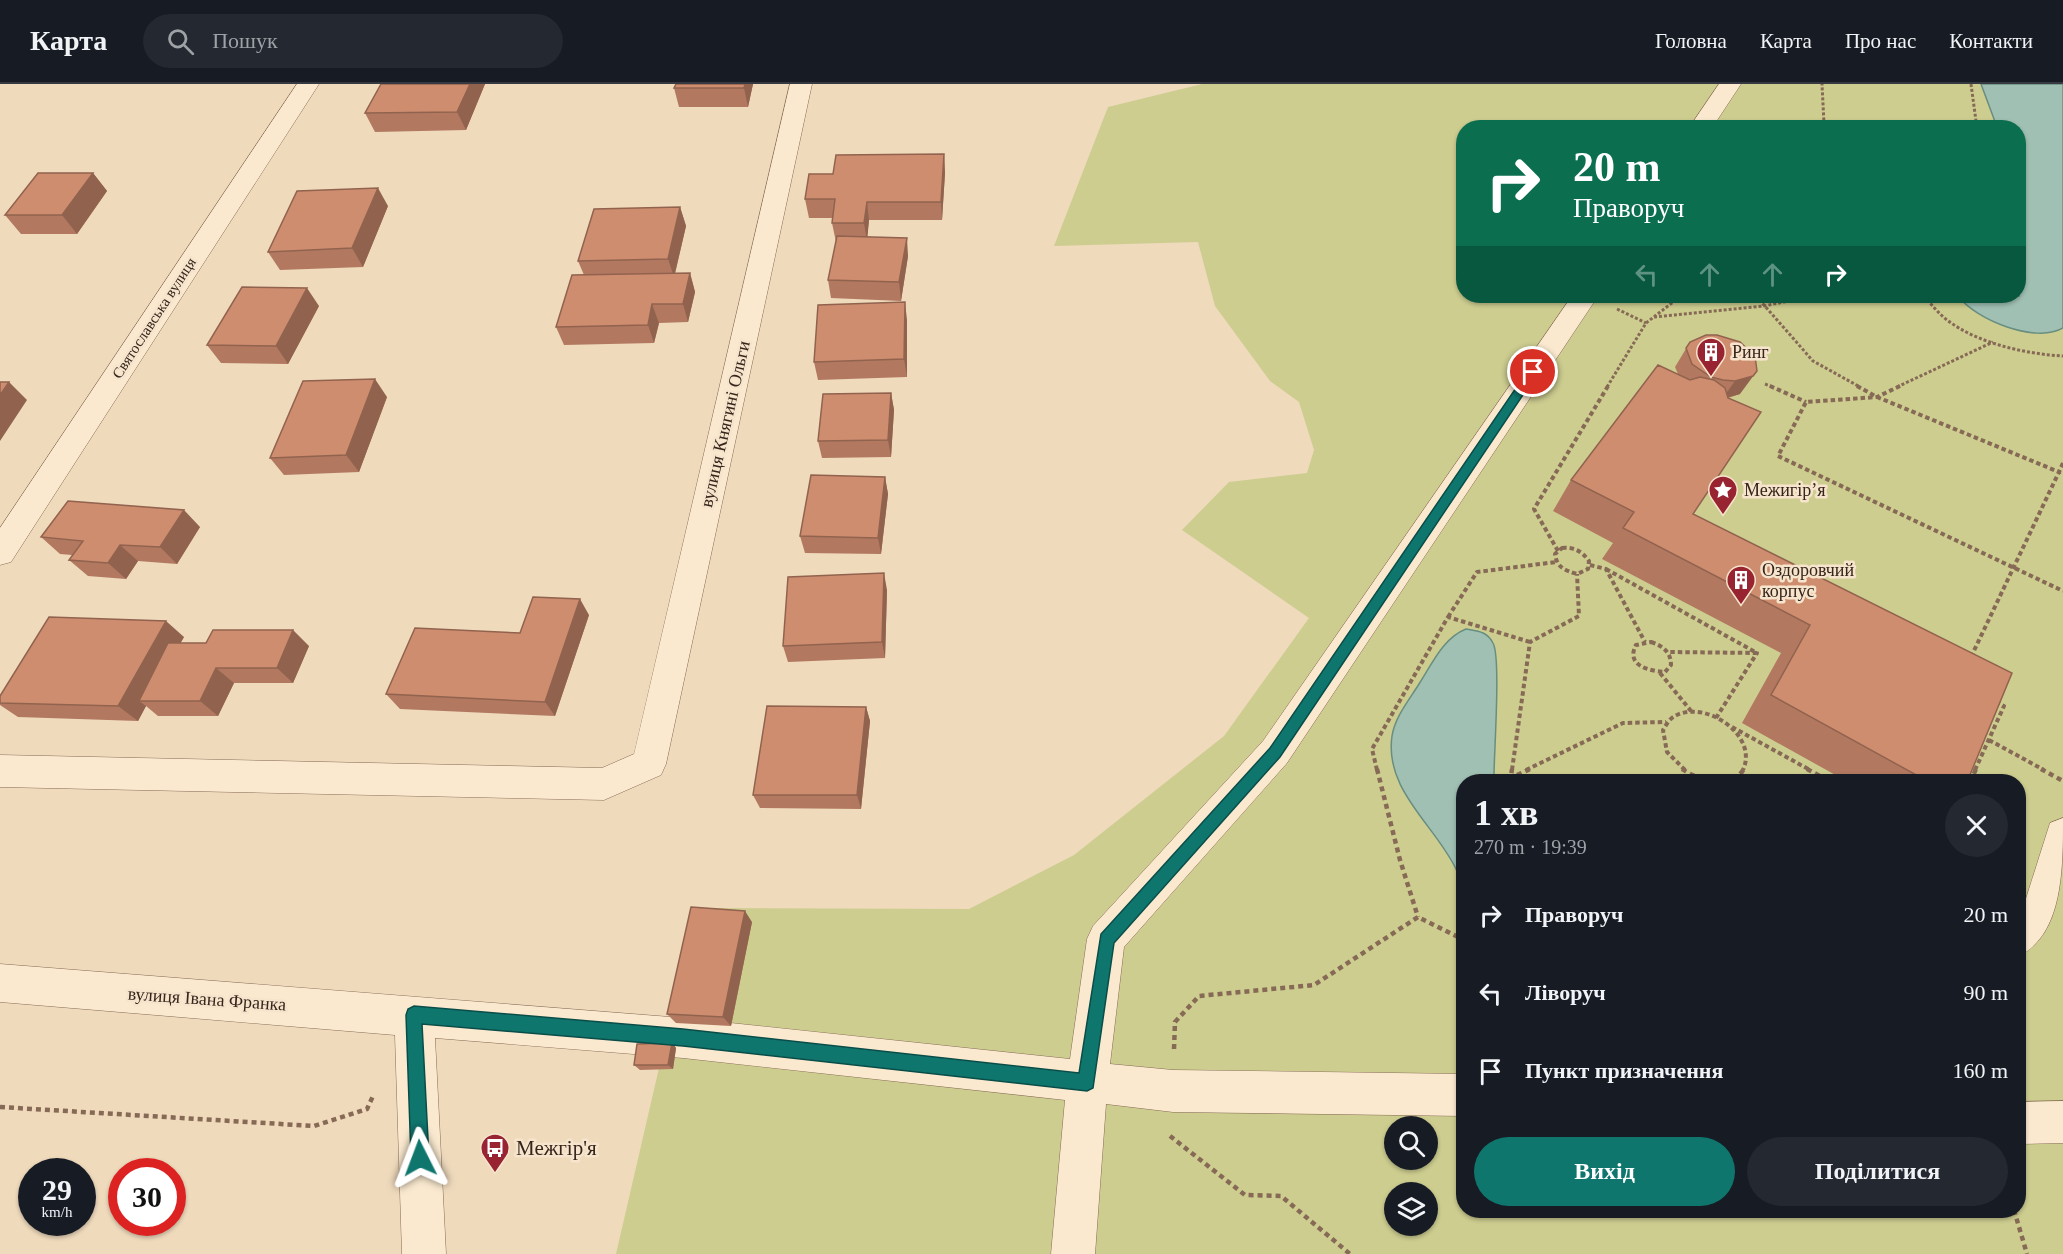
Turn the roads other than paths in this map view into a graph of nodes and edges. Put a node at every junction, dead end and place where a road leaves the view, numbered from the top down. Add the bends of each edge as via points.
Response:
1 (308, 84) edge
2 (801, 84) edge
3 (1730, 84) edge
4 (1705, 120) edge
5 (1580, 303) edge
6 (0, 553) edge
7 (0, 771) edge
8 (2063, 835) edge
9 (2026, 932) edge
10 (0, 983) edge
11 (414, 1015) junction
12 (1087, 1082) junction
13 (1456, 1095) edge
14 (2063, 1122) edge
15 (2026, 1123) edge
16 (424, 1254) edge
17 (1073, 1254) edge

1 - 6 street, Святославська вулиця
2 - 7 street, вулиця Княгині Ольги via 649,764 604,784
3 - 4 street
5 - 12 street via 1275,752 1106,939
8 - 9 street via 2039,920
10 - 11 street, вулиця Івана Франка
11 - 12 street, вулиця Івана Франка via 683,1038
11 - 16 street
12 - 13 street, вулиця Івана Франка via 1173,1091
12 - 17 street
14 - 15 street

